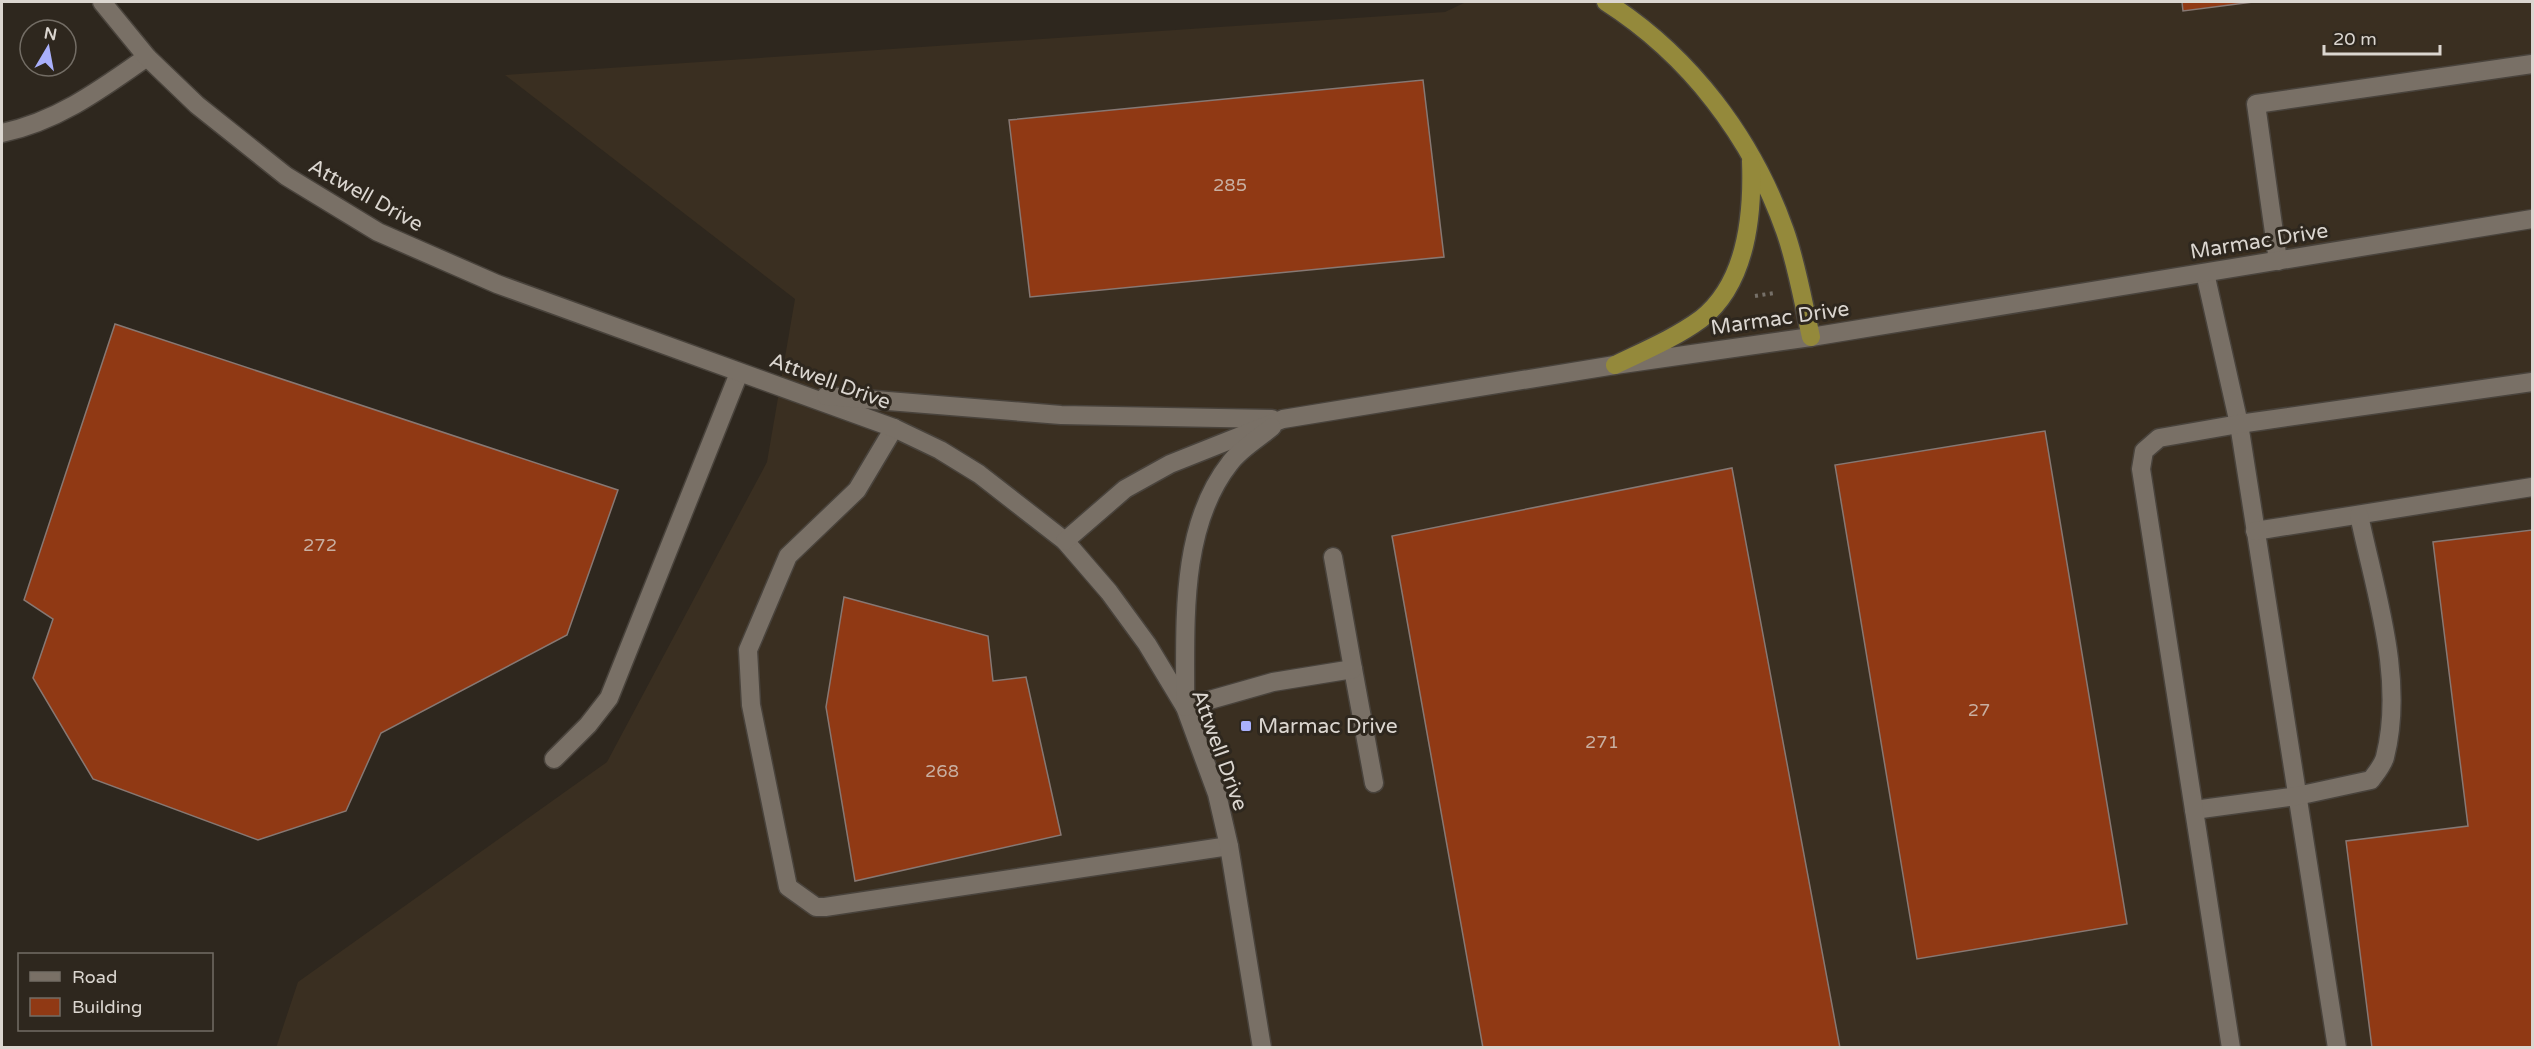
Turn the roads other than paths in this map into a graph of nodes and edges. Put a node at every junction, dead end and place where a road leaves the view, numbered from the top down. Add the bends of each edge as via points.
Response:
1 (102, 2) edge
2 (1606, 2) edge
3 (147, 57) junction
4 (2532, 64) edge
5 (2, 133) edge
6 (1751, 159) junction
7 (2532, 221) edge
8 (2278, 261) junction
9 (2205, 273) junction
10 (1811, 337) junction
11 (1615, 365) junction
12 (739, 373) junction
13 (2532, 382) edge
14 (799, 394) junction
15 (1283, 419) junction
16 (2239, 424) junction
17 (894, 428) junction
18 (2532, 487) edge
19 (2360, 515) junction
20 (2255, 531) junction
21 (1065, 541) junction
22 (1333, 557) dead end
23 (1353, 669) junction
24 (1185, 707) junction
25 (554, 759) dead end
26 (1374, 783) dead end
27 (2297, 796) junction
28 (2194, 810) junction
29 (1229, 846) junction
30 (1262, 1047) edge
31 (2231, 1047) edge
32 (2337, 1047) edge

1 - 3 street, Attwell Drive
2 - 6 highway via 1653,36 1691,73 1724,115
3 - 5 street via 74,107 32,127
3 - 12 street, Attwell Drive via 197,105 286,176 378,232 497,284
4 - 8 street via 2256,104
6 - 10 highway via 1785,233
6 - 11 highway via 1747,228 1737,268 1723,294 1702,318
7 - 8 street, Marmac Drive
8 - 9 street, Marmac Drive
9 - 10 street, Marmac Drive
9 - 16 street
10 - 11 street, Marmac Drive
11 - 15 street, Marmac Drive
12 - 14 street, Attwell Drive
12 - 25 street via 609,698 588,726
13 - 16 street
14 - 15 street via 1061,415
14 - 17 street, Attwell Drive
15 - 21 street, Marmac Drive via 1170,464 1125,489
15 - 24 street via 1231,461 1213,487 1200,522 1186,611
16 - 20 street
16 - 28 street via 2159,438 2144,451 2141,468
17 - 21 street, Attwell Drive via 979,474
17 - 29 street via 857,490 788,556 748,650 751,705 788,887 816,907 825,907
18 - 19 street
19 - 20 street
19 - 27 street via 2387,653 2392,709 2385,759 2371,780
20 - 27 street
21 - 24 street, Attwell Drive via 1147,644
22 - 23 street
23 - 24 street via 1273,682
23 - 26 street
24 - 29 street, Attwell Drive via 1217,794
27 - 28 street
27 - 32 street
28 - 31 street
29 - 30 street, Attwell Drive

